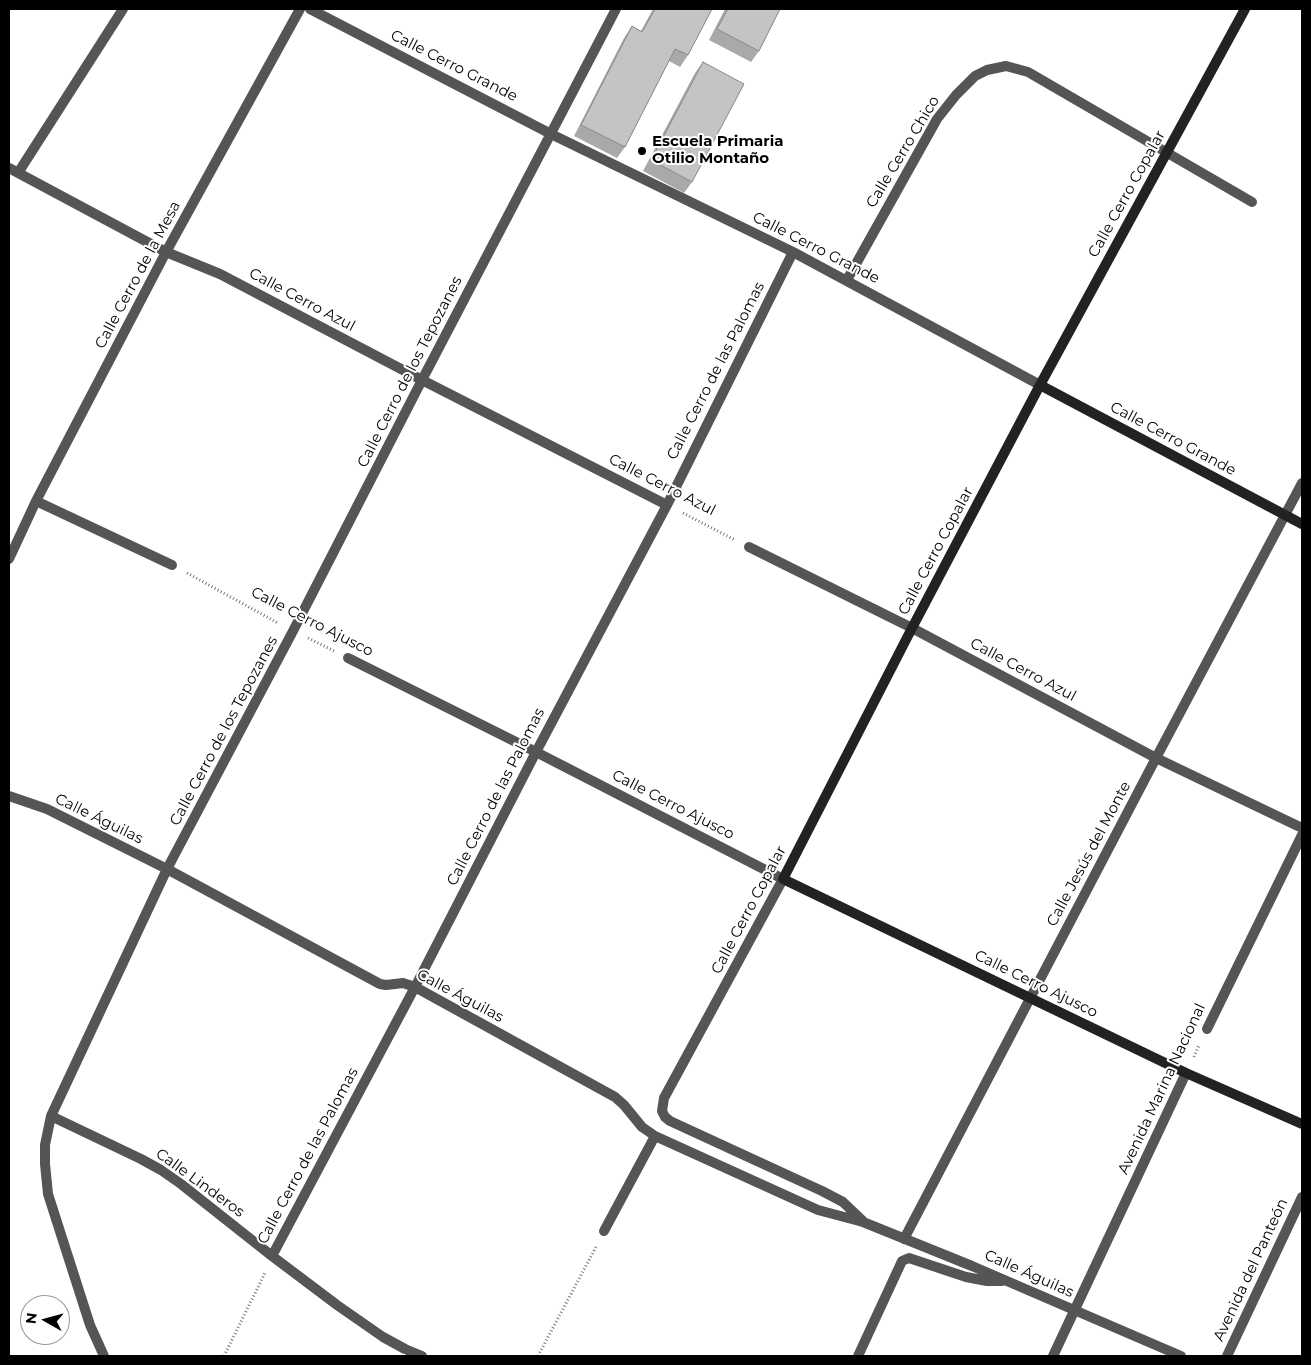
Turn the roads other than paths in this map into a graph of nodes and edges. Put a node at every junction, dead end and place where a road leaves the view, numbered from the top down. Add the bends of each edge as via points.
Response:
1 (123, 9) edge
2 (300, 9) edge
3 (310, 9) edge
4 (616, 9) edge
5 (1245, 9) edge
6 (551, 134) junction
7 (1167, 152) junction
8 (13, 170) edge
9 (1252, 202) dead end
10 (166, 252) junction
11 (793, 252) junction
12 (847, 280) junction
13 (422, 380) junction
14 (1040, 385) junction
15 (1302, 483) edge
16 (36, 501) junction
17 (667, 505) junction
18 (1286, 516) junction
19 (1302, 524) edge
20 (749, 547) road end
21 (9, 558) edge
22 (172, 565) road end
23 (912, 628) junction
24 (348, 658) road end
25 (536, 752) junction
26 (1156, 758) junction
27 (9, 796) edge
28 (1302, 828) edge
29 (1302, 835) edge
30 (168, 869) junction
31 (783, 879) junction
32 (415, 987) junction
33 (1030, 998) junction
34 (1207, 1028) road end
35 (1186, 1073) junction
36 (662, 1112) joint
37 (51, 1116) junction
38 (1302, 1124) edge
39 (655, 1136) junction
40 (1302, 1198) edge
41 (863, 1222) junction
42 (604, 1231) road end
43 (904, 1239) junction
44 (272, 1256) junction
45 (1008, 1281) junction
46 (1074, 1310) junction
47 (104, 1356) edge
48 (422, 1356) edge
49 (858, 1356) edge
50 (1053, 1356) edge
51 (1181, 1356) edge
52 (1227, 1356) edge

1 - 8 street
2 - 10 street, Calle Cerro de la Mesa
3 - 6 street, Calle Cerro Grande
4 - 6 street, Calle Cerro de los Tepozanes
5 - 7 street, Calle Cerro Copalar
6 - 11 street, Calle Cerro Grande
6 - 13 street, Calle Cerro de los Tepozanes
7 - 9 street, Calle Cerro Chico
7 - 12 street, Calle Cerro Chico via 1028,72 1006,66 987,70 975,76 937,119
7 - 14 street, Calle Cerro Copalar
8 - 10 street, Calle Cerro Azul
10 - 13 street, Calle Cerro Azul via 220,274
10 - 16 street, Calle Cerro de la Mesa
11 - 12 street, Calle Cerro Grande
11 - 17 street, Calle Cerro de las Palomas
12 - 14 street, Calle Cerro Grande
13 - 17 street, Calle Cerro Azul
13 - 30 street, Calle Cerro de los Tepozanes
14 - 18 street, Calle Cerro Grande
14 - 23 street, Calle Cerro Copalar
15 - 18 street, Calle Jesús del Monte
16 - 21 street, Calle Cerro de la Mesa
16 - 22 street
17 - 25 street, Calle Cerro de las Palomas
18 - 19 street, Calle Cerro Grande
18 - 26 street, Calle Jesús del Monte
20 - 23 street, Calle Cerro Azul
23 - 26 street, Calle Cerro Azul
23 - 31 street, Calle Cerro Copalar
24 - 25 street, Calle Cerro Ajusco
25 - 31 street, Calle Cerro Ajusco
25 - 32 street, Calle Cerro de las Palomas
26 - 28 street, Calle Cerro Azul
26 - 33 street, Calle Jesús del Monte
27 - 30 street, Calle Águilas via 47,809
29 - 34 street, Avenida Marina Nacional
30 - 32 street, Calle Águilas via 380,984 403,983
30 - 37 street, Calle Cerro de los Tepozanes
31 - 33 street, Calle Cerro Ajusco
31 - 36 street, Calle Cerro Copalar via 664,1098
32 - 39 street, Calle Águilas via 615,1097 642,1127
32 - 44 street, Calle Cerro de las Palomas
33 - 35 street, Calle Cerro Ajusco
33 - 43 street, Calle Jesús del Monte
35 - 38 street, Calle Cerro Ajusco
35 - 46 street, Avenida Marina Nacional
36 - 41 street, Calle Águilas via 670,1121 822,1191 842,1202
37 - 44 street, Calle Linderos via 161,1170
37 - 47 street, Calle Cerro de los Tepozanes via 45,1145 48,1194 90,1325
39 - 41 street, Calle Águilas via 818,1210
39 - 42 street
40 - 52 street, Avenida del Panteón
41 - 43 street, Calle Águilas
43 - 45 street, Calle Águilas
44 - 48 street, Calle Linderos via 383,1336
45 - 46 street, Calle Águilas
45 - 49 street via 966,1277 909,1258 902,1261
46 - 50 street, Avenida Marina Nacional
46 - 51 street, Calle Águilas

